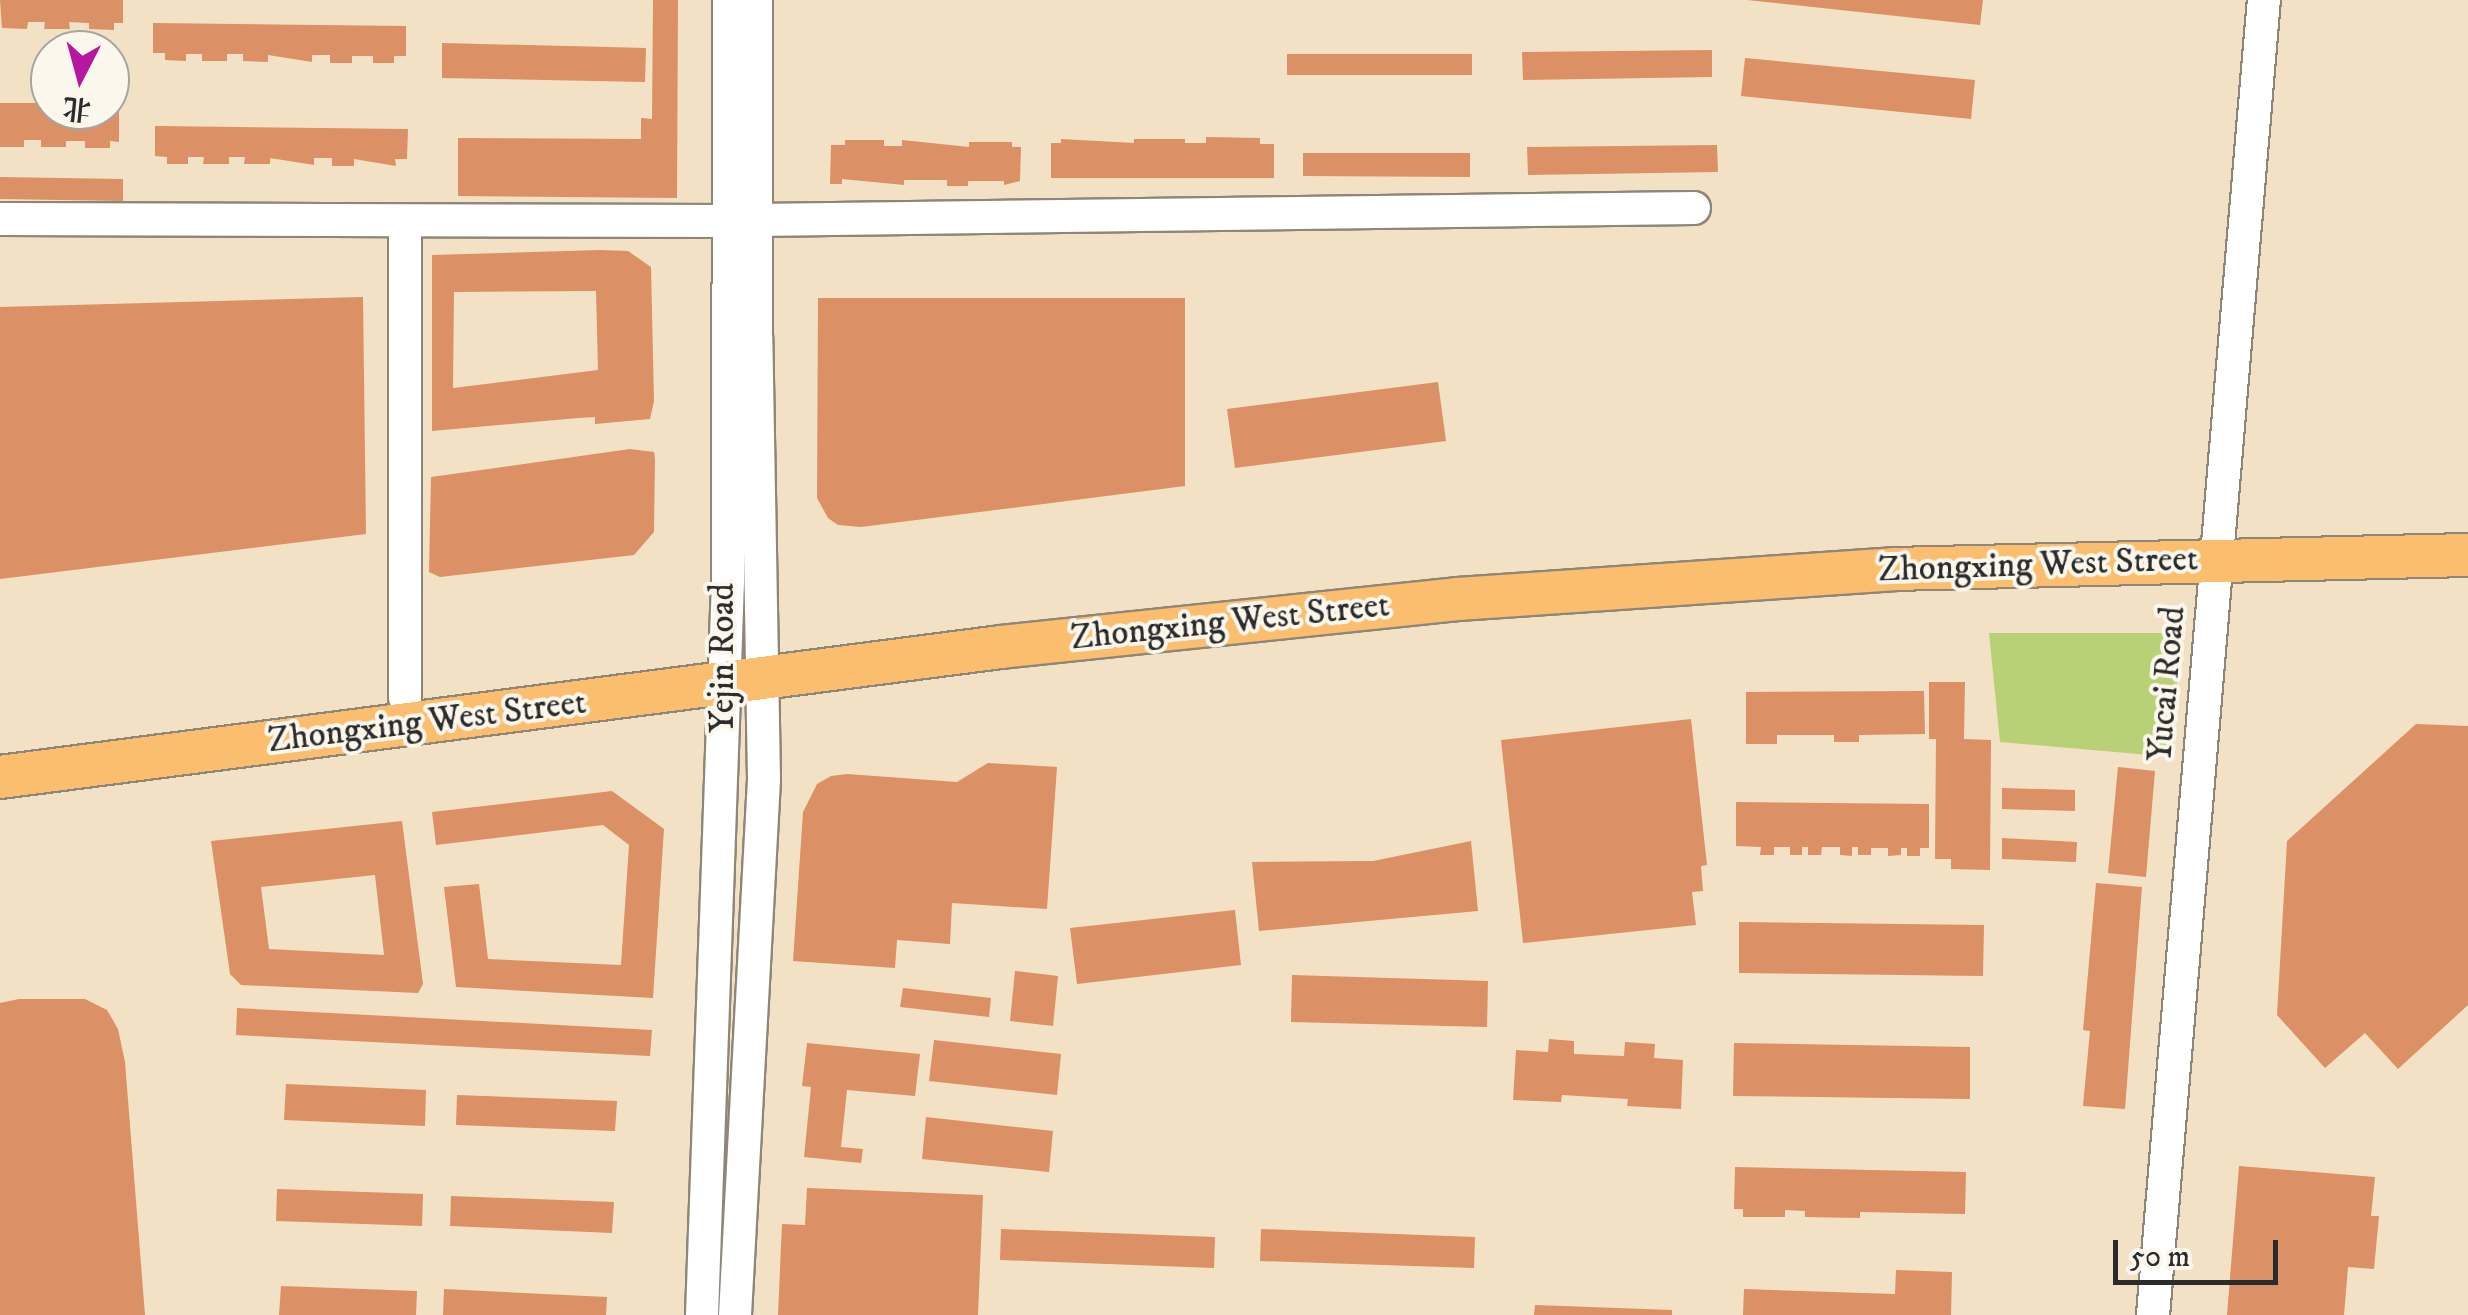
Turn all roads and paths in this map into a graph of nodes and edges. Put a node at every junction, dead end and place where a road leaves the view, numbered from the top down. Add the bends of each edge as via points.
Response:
1 (729, 0) edge
2 (756, 0) edge
3 (2264, 0) edge
4 (1694, 208) dead end
5 (0, 219) edge
6 (405, 220) junction
7 (742, 220) junction
8 (2468, 529) edge
9 (2219, 545) junction
10 (2468, 555) edge
11 (745, 668) junction
12 (405, 698) junction
13 (0, 750) edge
14 (0, 777) edge
15 (702, 1315) edge
16 (734, 1315) edge
17 (2153, 1315) edge

1 - 7 street, Yejin Road
2 - 7 street, Yejin Road
3 - 9 street, Yucai Road
4 - 7 street
5 - 6 street
6 - 7 street
6 - 12 street
7 - 11 street, Yejin Road
8 - 9 main road, Zhongxing West Street
9 - 10 main road, Zhongxing West Street
9 - 11 main road, Zhongxing West Street via 1457,599
9 - 17 street, Yucai Road
11 - 12 main road, Zhongxing West Street
11 - 14 main road, Zhongxing West Street
11 - 15 street, Yejin Road
11 - 16 street, Yejin Road via 764,779
12 - 13 main road, Zhongxing West Street

